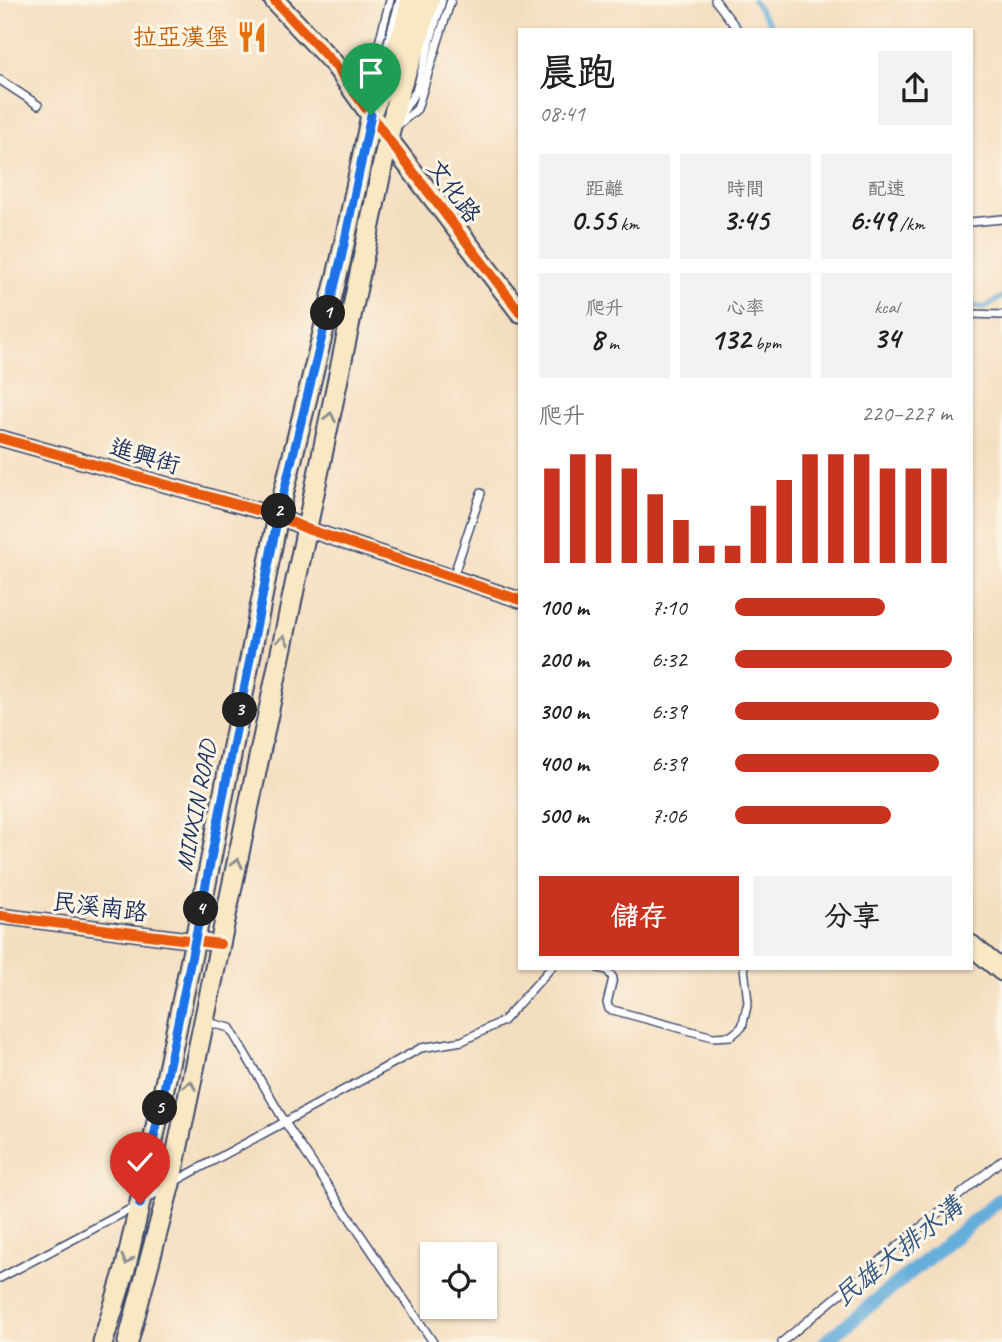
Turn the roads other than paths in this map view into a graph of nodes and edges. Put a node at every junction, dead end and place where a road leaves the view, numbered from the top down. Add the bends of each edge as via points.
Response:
1 (274, 0) edge
2 (390, 0) edge
3 (400, 0) edge
4 (411, 0) edge
5 (429, 0) edge
6 (442, 0) edge
7 (451, 0) edge
8 (715, 0) edge
9 (736, 28) edge
10 (411, 38) junction
11 (0, 80) edge
12 (378, 92) junction
13 (38, 105) dead end
14 (371, 115) junction
15 (389, 135) junction
16 (1002, 219) edge
17 (973, 222) edge
18 (518, 309) edge
19 (973, 314) edge
20 (1002, 315) edge
21 (0, 438) edge
22 (481, 493) dead end
23 (278, 516) junction
24 (307, 529) junction
25 (453, 578) junction
26 (518, 599) edge
27 (0, 916) edge
28 (195, 940) junction
29 (220, 944) junction
30 (973, 947) edge
31 (549, 970) edge
32 (607, 970) edge
33 (744, 970) edge
34 (1002, 971) edge
35 (203, 1021) junction
36 (286, 1124) junction
37 (1002, 1160) edge
38 (170, 1184) junction
39 (140, 1204) junction
40 (0, 1278) edge
41 (103, 1342) edge
42 (128, 1342) edge
43 (433, 1342) edge
44 (782, 1342) edge

1 - 14 main road, 文化路 via 335,65
2 - 12 lane via 374,62
3 - 10 lane
4 - 10 main road
5 - 10 main road
6 - 10 lane
7 - 15 lane via 417,109
8 - 9 lane
10 - 12 main road, MINXIN ROAD
10 - 15 main road, MINXIN ROAD
11 - 13 lane
12 - 14 main road, MINXIN ROAD
14 - 15 main road, 文化路
14 - 23 main road, MINXIN ROAD
15 - 18 main road, 文化路
24 -> 15 main road, MINXIN ROAD
16 - 17 lane
19 - 20 lane
21 - 23 street, 進興街
22 - 25 lane
23 - 24 street, 進興街
23 - 28 main road, MINXIN ROAD
24 - 25 street, 進興街
29 -> 24 main road, MINXIN ROAD
25 - 26 street, 進興街
27 - 28 street, 民溪南路
28 - 29 street, 民溪南路
28 - 39 main road, MINXIN ROAD
29 - 35 main road, MINXIN ROAD
30 - 34 main road
31 - 36 lane via 503,1021 462,1041 421,1048
32 - 33 lane via 613,978 609,1009 713,1037 731,1036 742,1027 748,1002
35 - 36 lane via 230,1028
38 -> 35 main road, MINXIN ROAD
36 - 38 lane
36 - 43 lane
37 - 44 lane
38 - 39 lane
38 - 42 main road, MINXIN ROAD
39 - 40 lane
39 -> 41 main road, MINXIN ROAD

